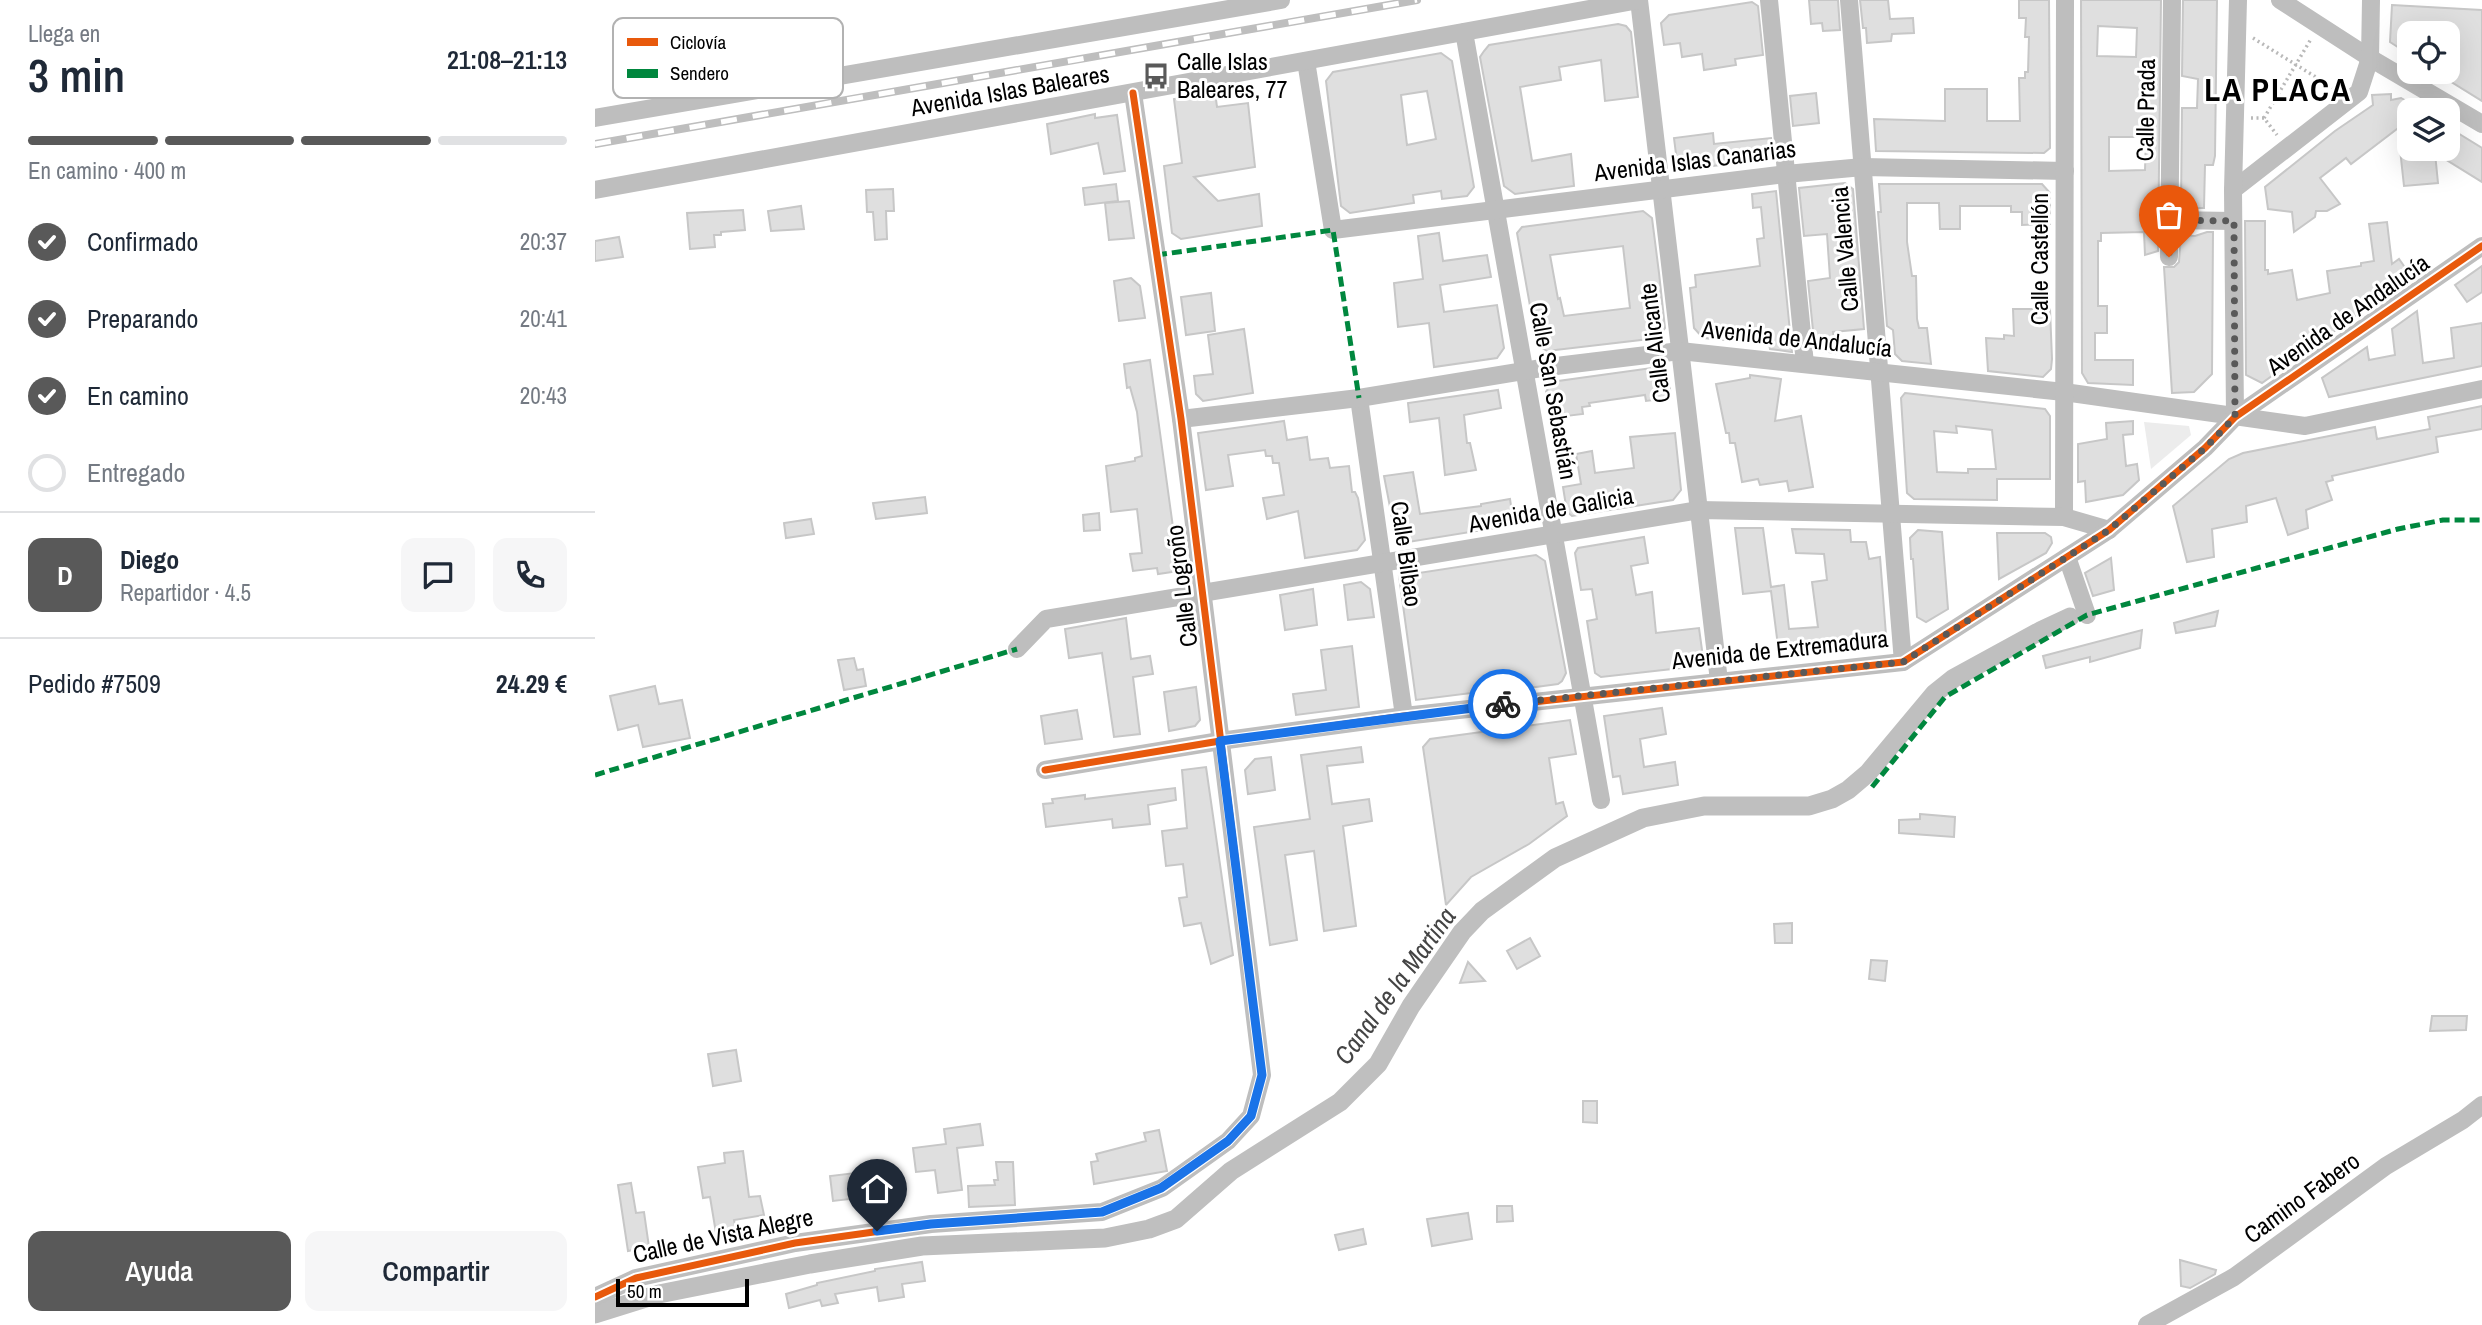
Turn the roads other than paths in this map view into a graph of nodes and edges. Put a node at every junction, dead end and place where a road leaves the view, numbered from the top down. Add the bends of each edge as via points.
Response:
1 (1281, 0) edge
2 (1639, 0) edge
3 (1769, 0) edge
4 (1849, 0) edge
5 (2065, 0) edge
6 (2172, 0) edge
7 (2238, 0) edge
8 (2280, 0) edge
9 (2371, 0) edge
10 (1464, 32) junction
11 (2370, 58) junction
12 (1306, 61) junction
13 (843, 75) edge
14 (1133, 93) junction
15 (711, 98) edge
16 (595, 118) edge
17 (2482, 124) edge
18 (1863, 167) junction
19 (2064, 171) junction
20 (1786, 174) junction
21 (1661, 189) junction
22 (595, 190) edge
23 (2234, 190) junction
24 (1496, 211) junction
25 (2170, 220) junction
26 (2234, 221) junction
27 (2482, 246) edge
28 (2169, 257) dead end
29 (1681, 351) junction
30 (1805, 364) junction
31 (1525, 371) junction
32 (1879, 372) junction
33 (2482, 389) edge
34 (2064, 392) junction
35 (1359, 398) junction
36 (2235, 417) junction
37 (1181, 419) junction
38 (1699, 510) junction
39 (1891, 514) junction
40 (2064, 517) junction
41 (2109, 530) junction
42 (1554, 535) junction
43 (2067, 557) junction
44 (1383, 564) junction
45 (1202, 591) junction
46 (2087, 615) dead end
47 (1017, 649) dead end
48 (1903, 662) junction
49 (1719, 681) junction
50 (1582, 695) junction
51 (1404, 716) junction
52 (1220, 741) junction
53 (1045, 770) dead end
54 (1601, 800) dead end
55 (1262, 1075) joint
56 (2482, 1105) edge
57 (595, 1297) edge
58 (2147, 1325) edge

1 - 13 street
2 - 10 street, Avenida Islas Baleares
2 - 21 street, Calle Alicante
3 - 20 street
4 - 18 street, Calle Valencia
5 - 19 street, Calle Castellón
6 - 25 street, Calle Prada
7 - 23 street
8 - 11 street
9 - 11 street
10 - 12 street, Avenida Islas Baleares
10 - 24 street, Calle San Sebastián
11 - 17 street
11 - 23 street via 2359,92
12 - 14 street, Avenida Islas Baleares
12 - 24 street, Avenida Islas Canarias via 1333,230
14 - 22 street, Avenida Islas Baleares
14 - 37 street, Calle Logroño
15 - 16 street
18 - 19 street, Avenida Islas Canarias
18 - 20 street, Avenida Islas Canarias
18 - 32 street, Calle Valencia
19 - 34 street, Calle Castellón
20 - 21 street, Avenida Islas Canarias
20 - 30 street
21 - 24 street, Avenida Islas Canarias
21 - 29 street, Calle Alicante
23 - 26 street
24 - 31 street, Calle San Sebastián
25 - 26 street
25 - 28 street, Calle Prada
26 - 36 street
27 - 36 street, Avenida de Andalucía
29 - 30 street, Avenida de Andalucía
29 - 31 street, Avenida de Andalucía
29 - 38 street, Calle Alicante
30 - 32 street, Avenida de Andalucía
31 - 35 street, Avenida de Andalucía
31 - 42 street, Calle San Sebastián
32 - 34 street, Avenida de Andalucía
32 - 39 street, Calle Valencia
33 - 36 street via 2305,426
34 - 36 street, Avenida de Andalucía
34 - 40 street, Calle Castellón
35 - 37 street, Avenida de Andalucía
35 - 44 street, Calle Bilbao
36 - 41 street, Avenida de Extremadura
37 - 45 street, Calle Logroño
38 - 39 street, Avenida de Galicia
38 - 42 street, Avenida de Galicia
38 - 49 street, Calle Alicante
39 - 40 street, Avenida de Galicia
39 - 48 street, Calle Valencia
40 - 41 street, Avenida de Galicia
41 - 43 street, Avenida de Extremadura
42 - 44 street, Avenida de Galicia
42 - 50 street, Calle San Sebastián
43 - 46 street
43 - 48 street, Avenida de Extremadura
44 - 45 street, Avenida de Galicia
44 - 51 street, Calle Bilbao
45 - 47 street, Avenida de Galicia via 1046,619
45 - 52 street, Calle Logroño
48 - 49 street, Avenida de Extremadura
49 - 50 street, Avenida de Extremadura
50 - 51 street, Avenida de Extremadura
50 - 54 street, Calle San Sebastián
51 - 52 street, Avenida de Extremadura
52 - 53 street, Avenida de Extremadura
52 - 55 street, Calle Logroño
55 - 57 street, Calle de Vista Alegre via 1251,1116 1228,1141 1161,1188 1102,1212 931,1224 795,1243 636,1278
56 - 58 street, Camino Fabero via 2386,1166 2234,1277

